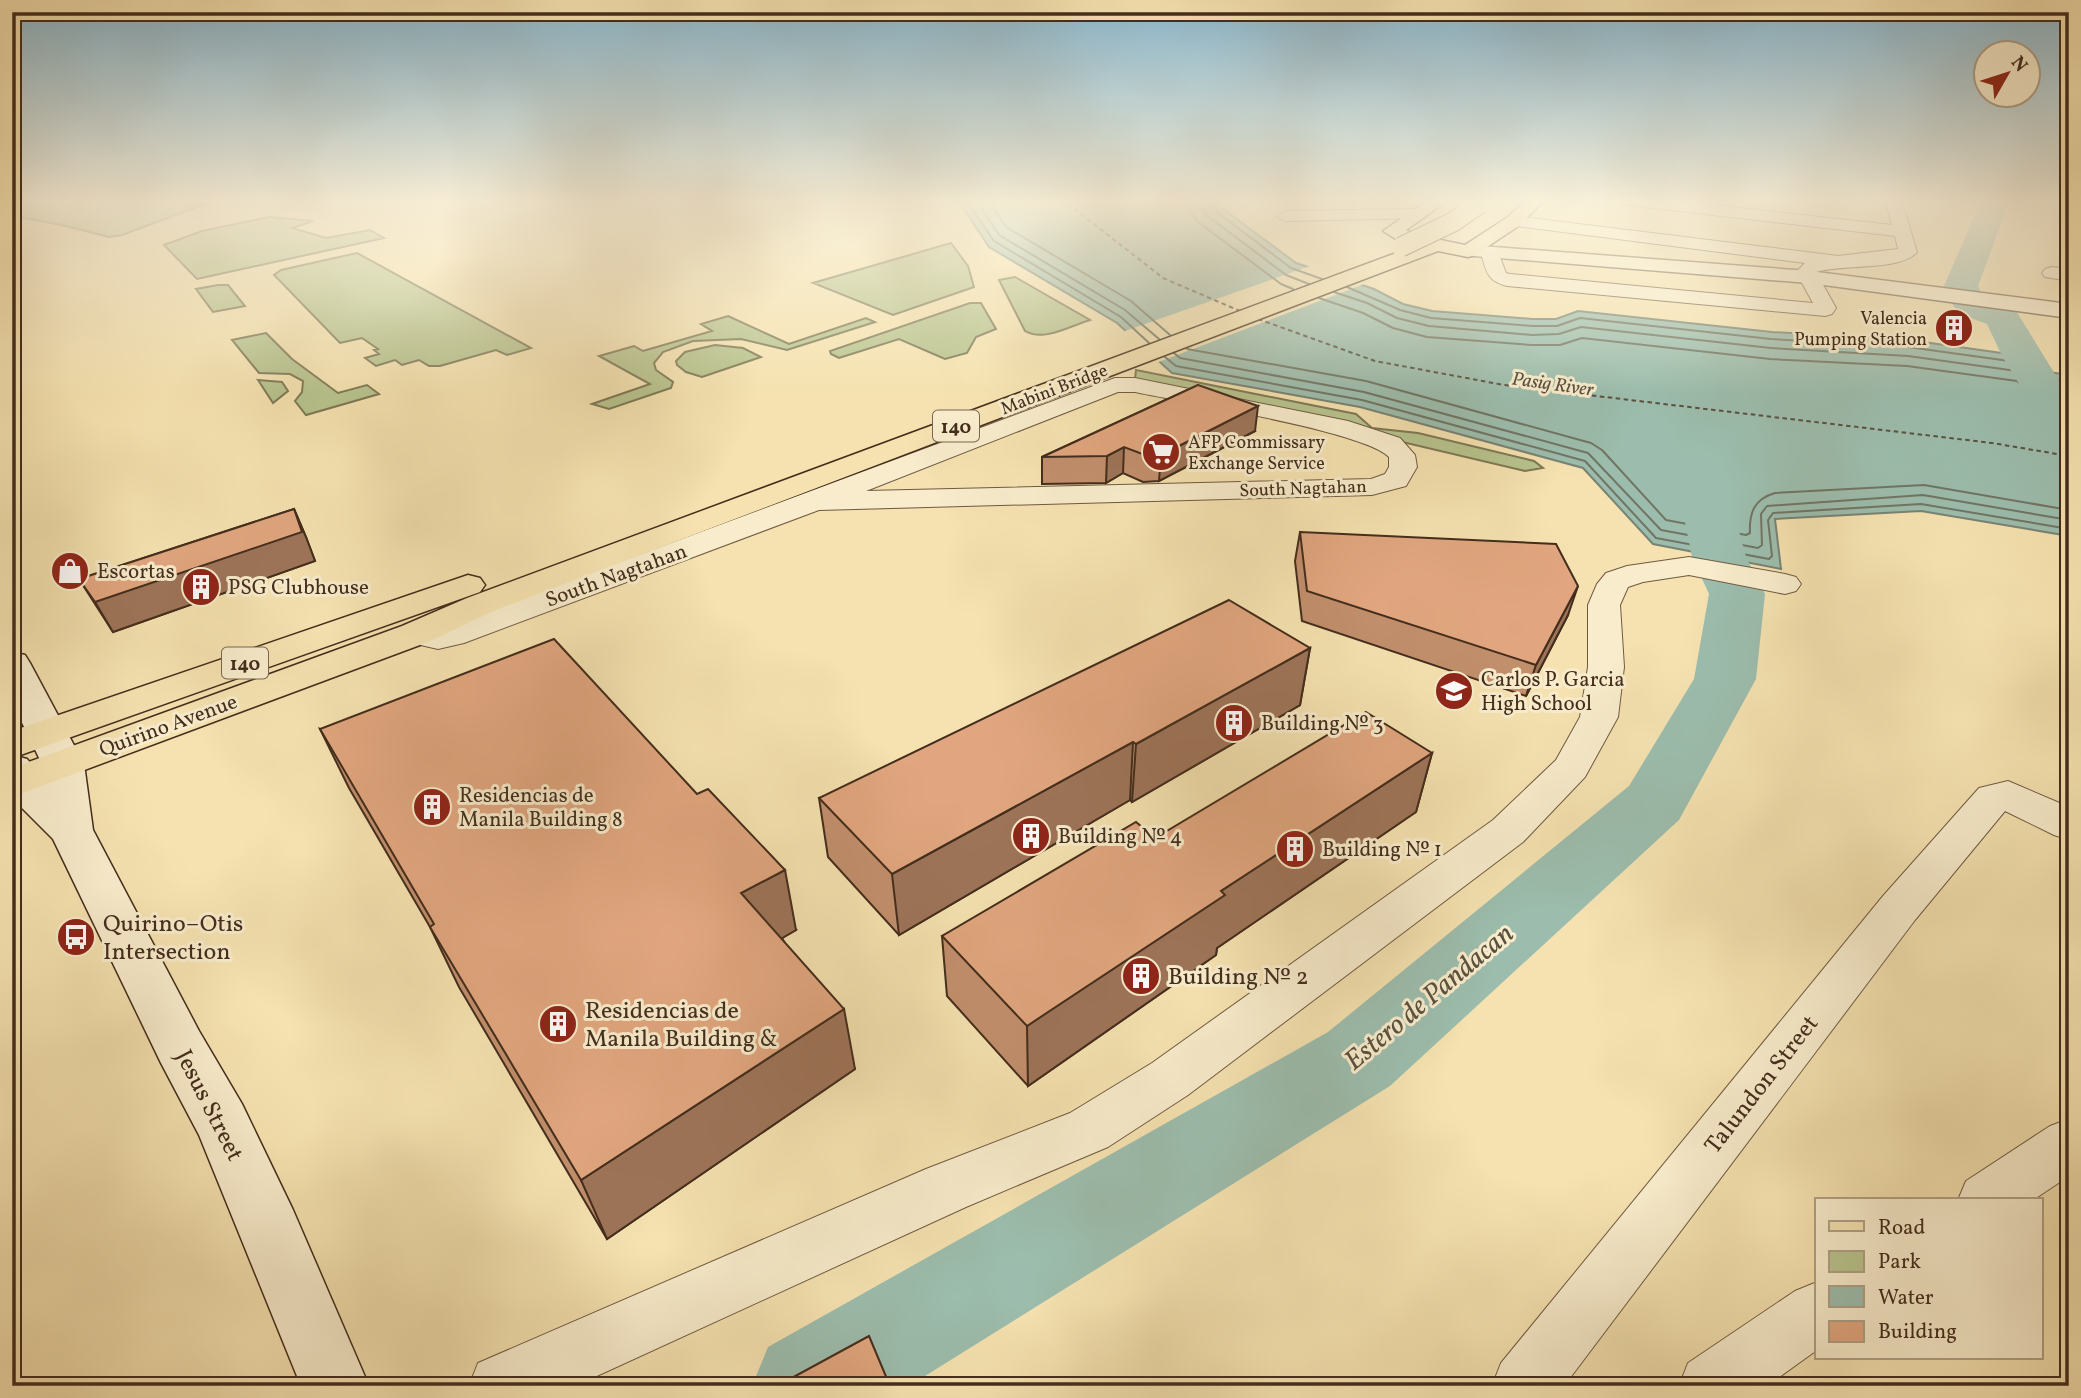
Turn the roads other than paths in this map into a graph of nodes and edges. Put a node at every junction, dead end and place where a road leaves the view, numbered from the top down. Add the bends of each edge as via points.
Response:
1 (1355, 264) edge
2 (1387, 264) edge
3 (1493, 264) edge
4 (1640, 264) edge
5 (1823, 264) edge
6 (1810, 277) junction
7 (2069, 311) edge
8 (815, 501) junction
9 (1689, 566) joint
10 (1784, 584) dead end
11 (472, 595) junction
12 (415, 634) junction
13 (12, 663) edge
14 (28, 762) edge
15 (2069, 825) edge
16 (2069, 1144) edge
17 (1989, 1198) edge
18 (1815, 1314) edge
19 (335, 1386) edge
20 (502, 1386) edge
21 (1524, 1386) edge
22 (1711, 1386) edge

1 - 11 main road, Mabini Bridge / 140, bridge
2 - 11 main road, Mabini Bridge / 140
3 - 6 street via 1497,276 1507,280 1825,310
4 - 6 street
5 - 6 street via 1808,268
6 - 7 street
8 - 8 street, South Nagtahan via 1372,487 1396,480 1403,467 1402,455 1391,444 1348,429 1124,384
8 - 12 street, South Nagtahan via 452,636 427,639
9 - 10 street
9 - 20 street via 1638,573 1617,580 1608,591 1600,717 1571,768 1548,794 1508,831 1170,1079 1089,1130 946,1188
11 - 12 main road, Quirino Avenue / 140
11 - 14 main road, Quirino Avenue / 140
12 - 14 main road, Quirino Avenue / 140
13 - 14 street, Jesus Street
14 - 19 street, Jesus Street via 71,830 222,1122
15 - 21 street, Talundon Street via 2008,795 1993,798 1899,908
16 - 17 street
18 - 22 street

